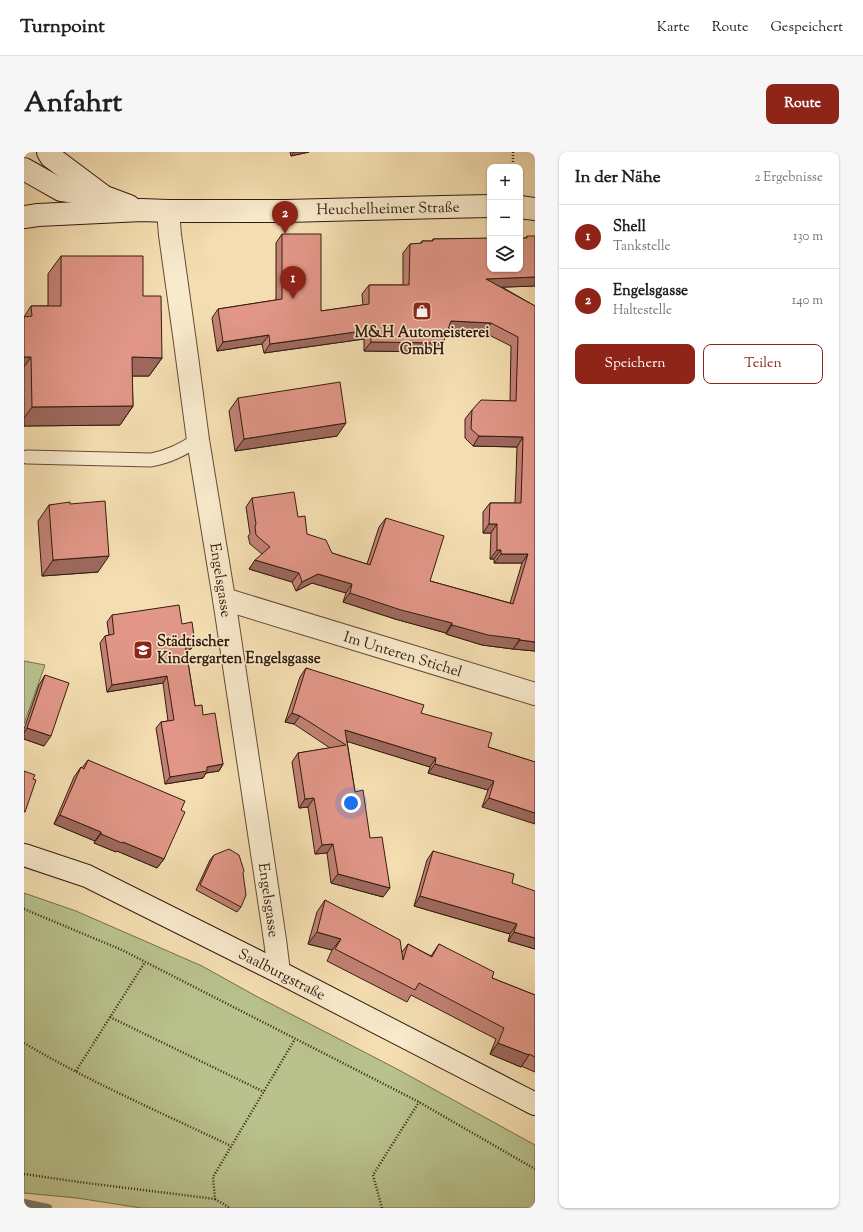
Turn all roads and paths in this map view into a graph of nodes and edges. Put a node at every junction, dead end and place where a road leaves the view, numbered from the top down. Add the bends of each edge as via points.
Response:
1 (48, 152) edge
2 (513, 152) edge
3 (513, 164) edge
4 (24, 169) edge
5 (105, 197) junction
6 (487, 206) edge
7 (523, 208) edge
8 (535, 208) edge
9 (142, 210) junction
10 (168, 211) junction
11 (29, 213) edge
12 (198, 440) junction
13 (27, 457) dead end
14 (224, 599) junction
15 (535, 694) edge
16 (24, 855) edge
17 (24, 909) edge
18 (145, 962) junction
19 (279, 972) junction
20 (110, 1017) junction
21 (295, 1039) junction
22 (24, 1043) edge
23 (76, 1071) junction
24 (264, 1092) junction
25 (419, 1102) junction
26 (535, 1104) edge
27 (231, 1146) junction
28 (535, 1169) edge
29 (24, 1174) edge
30 (215, 1199) junction
31 (230, 1208) edge
32 (382, 1208) edge

1 - 5 street, Heuchelheimer Straße via 51,157
2 - 3 path
4 - 5 street, Heuchelheimer Straße via 61,190
5 - 9 street, Heuchelheimer Straße
6 - 10 street, Heuchelheimer Straße
7 - 8 street
9 - 10 street, Heuchelheimer Straße
9 - 11 street, Heuchelheimer Straße
10 - 12 street, Engelsgasse
12 - 13 lane via 178,452 151,460
12 - 14 street, Engelsgasse
14 - 15 street, Im Unteren Stichel
14 - 19 street, Engelsgasse
16 - 19 street, Saalburgstraße via 87,876
17 - 18 path
18 - 20 path
18 - 21 path
19 - 26 street, Saalburgstraße
20 - 23 path
20 - 24 path
21 - 24 path
21 - 25 path
22 - 23 path
23 - 27 path
24 - 27 path
25 - 28 path
25 - 32 path via 373,1175
27 - 30 path via 213,1177
29 - 30 path
30 - 31 path

